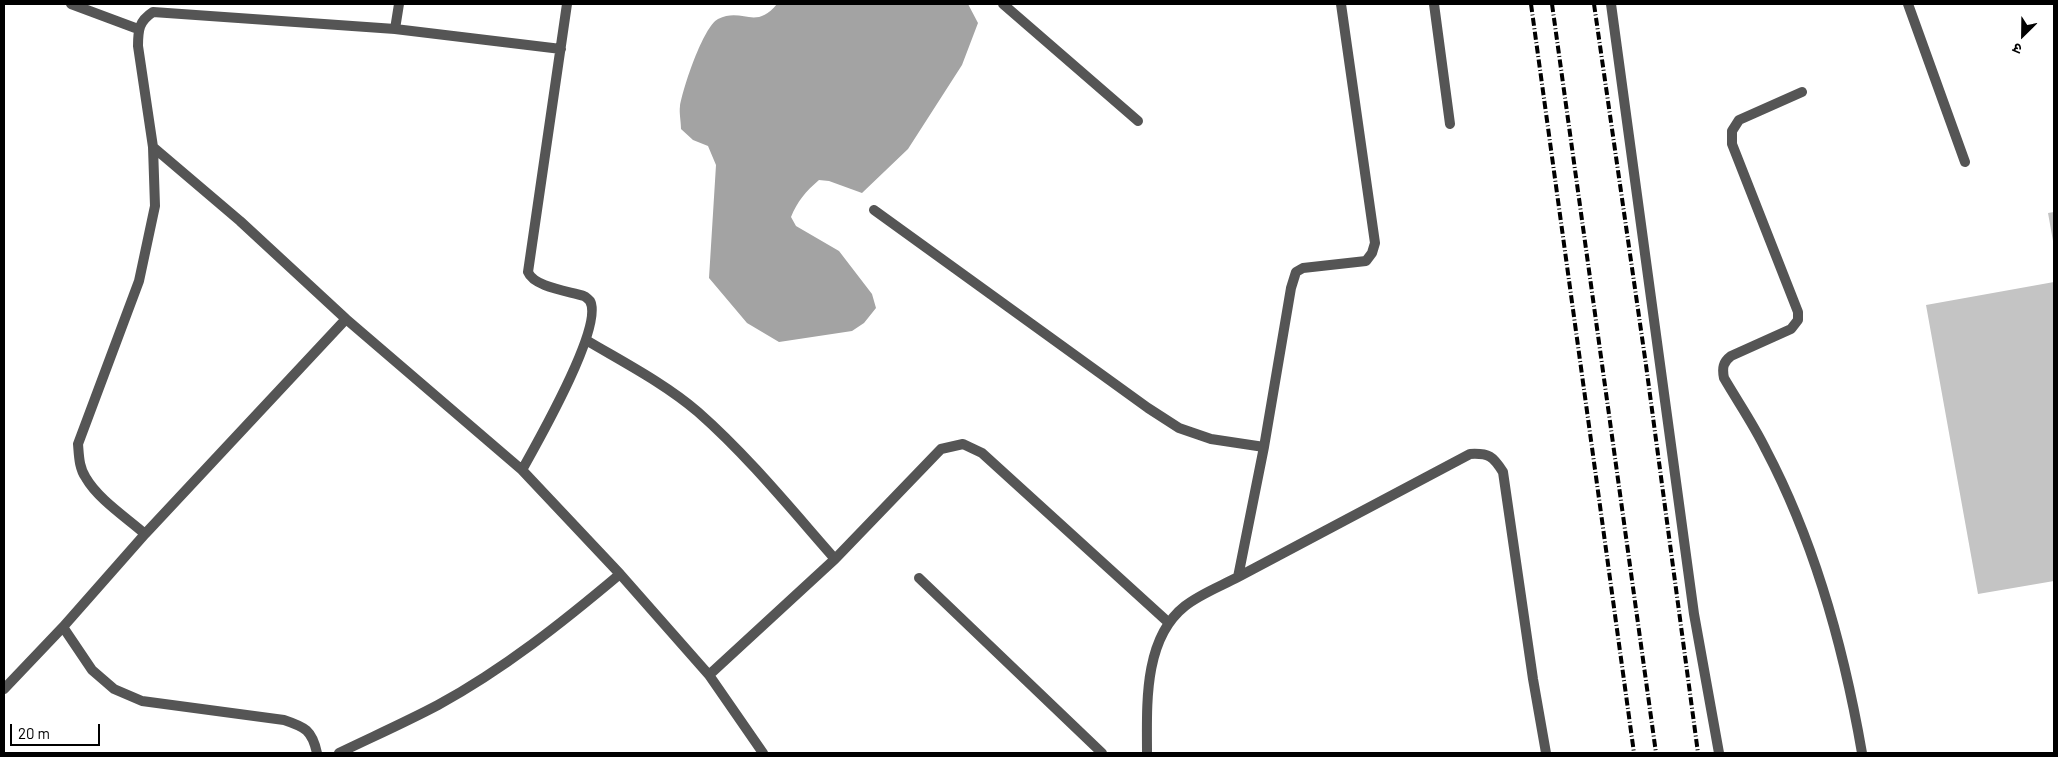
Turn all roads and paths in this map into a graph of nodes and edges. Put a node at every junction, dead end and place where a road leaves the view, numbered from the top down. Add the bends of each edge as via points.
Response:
1 (71, 4) edge
2 (399, 4) edge
3 (567, 4) edge
4 (1003, 4) edge
5 (1341, 4) edge
6 (1434, 4) edge
7 (1611, 4) edge
8 (1908, 4) edge
9 (138, 29) junction
10 (394, 30) junction
11 (561, 49) junction
12 (1802, 92) dead end
13 (1138, 120) dead end
14 (1450, 124) dead end
15 (154, 148) junction
16 (1965, 162) dead end
17 (874, 210) dead end
18 (346, 319) junction
19 (586, 340) junction
20 (1264, 448) junction
21 (522, 470) junction
22 (145, 534) junction
23 (835, 559) junction
24 (620, 574) junction
25 (1238, 577) junction
26 (919, 578) dead end
27 (1169, 623) junction
28 (63, 627) junction
29 (709, 675) junction
30 (4, 689) edge
31 (318, 753) edge
32 (339, 753) edge
33 (763, 753) edge
34 (1102, 753) edge
35 (1147, 753) edge
36 (1546, 753) edge
37 (1719, 753) edge
38 (1862, 753) edge

1 - 9 street
2 - 10 street
3 - 11 street
4 - 13 street
5 - 20 street via 1375,243 1366,261 1303,268 1296,272
6 - 14 street
7 - 37 street via 1694,614
8 - 16 street
9 - 10 street via 144,18 153,12
9 - 15 street
10 - 11 street
11 - 19 street via 528,272 530,278 537,282 590,300 592,310
12 - 38 street via 1739,120 1732,131 1732,144 1798,312 1798,320 1792,329 1731,356 1722,368 1724,378 1766,450 1805,537 1836,627
15 - 18 street via 240,221
15 - 22 street via 155,206 139,281 78,444 79,462 86,478 98,493
17 - 20 street via 1179,428 1211,439
18 - 21 street
18 - 22 street
19 - 21 street via 565,391
19 - 23 street via 646,375 696,411 749,461
20 - 25 street
21 - 24 street
22 - 28 street
23 - 27 street via 941,449 963,444 982,453
23 - 29 street
24 - 29 street
24 - 32 street via 509,661 439,704
25 - 27 street via 1184,607
25 - 36 street via 1470,454 1484,454 1495,459 1503,472
26 - 34 street
27 - 35 street via 1156,649 1147,689
28 - 30 street
28 - 31 street via 92,670 114,689 142,701 284,720 304,727 314,739
29 - 33 street

